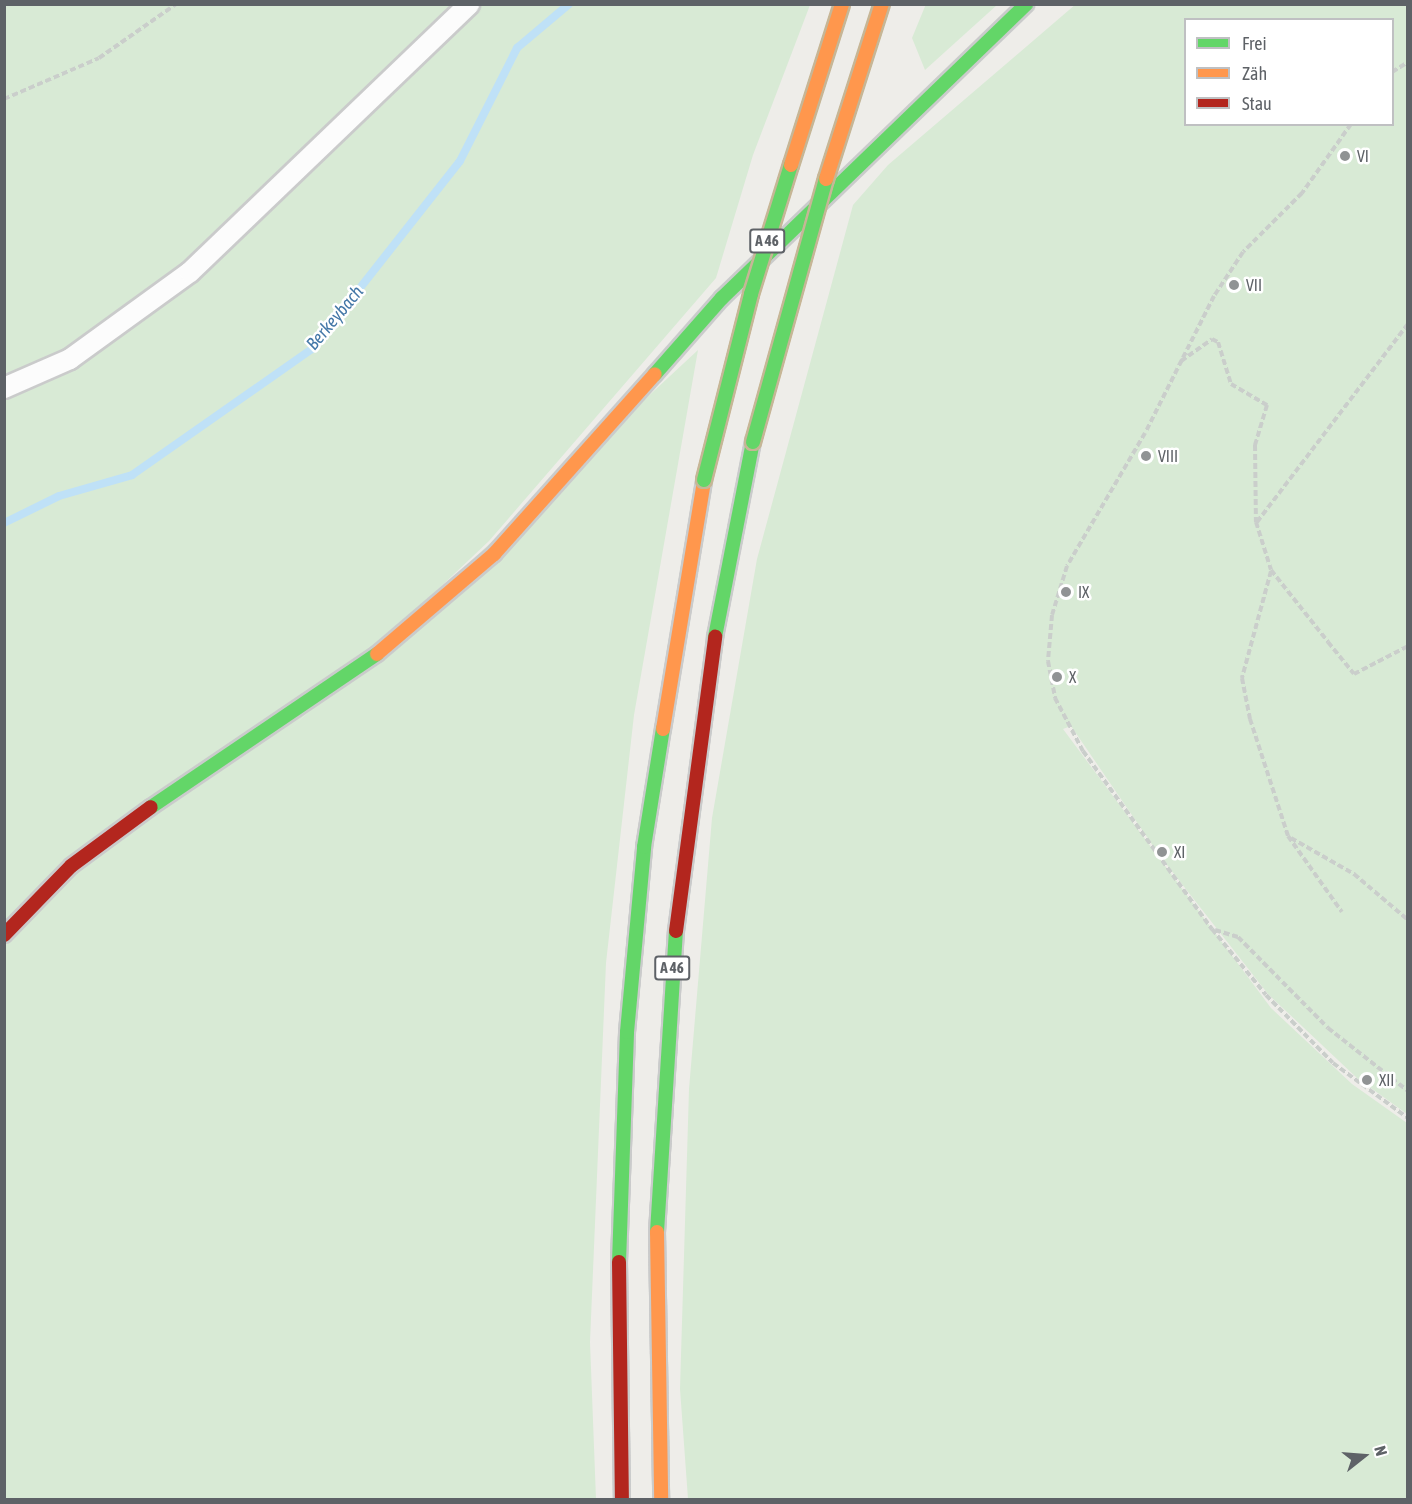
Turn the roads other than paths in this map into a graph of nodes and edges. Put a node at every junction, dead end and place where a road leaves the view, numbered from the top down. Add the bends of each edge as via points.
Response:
1 (469, 4) edge
2 (842, 4) edge
3 (882, 4) edge
4 (1026, 4) edge
5 (4, 388) edge
6 (4, 935) edge
7 (622, 1500) edge
8 (661, 1500) edge

1 - 5 street via 190,272 70,359
2 - 7 main road, A 46, bridge via 751,294 704,480 646,835 627,1032 618,1229
3 - 8 main road, A 46, bridge via 801,257 753,442 703,711 668,1006 657,1196
4 - 6 main road via 722,298 494,554 349,677 138,815 71,866

